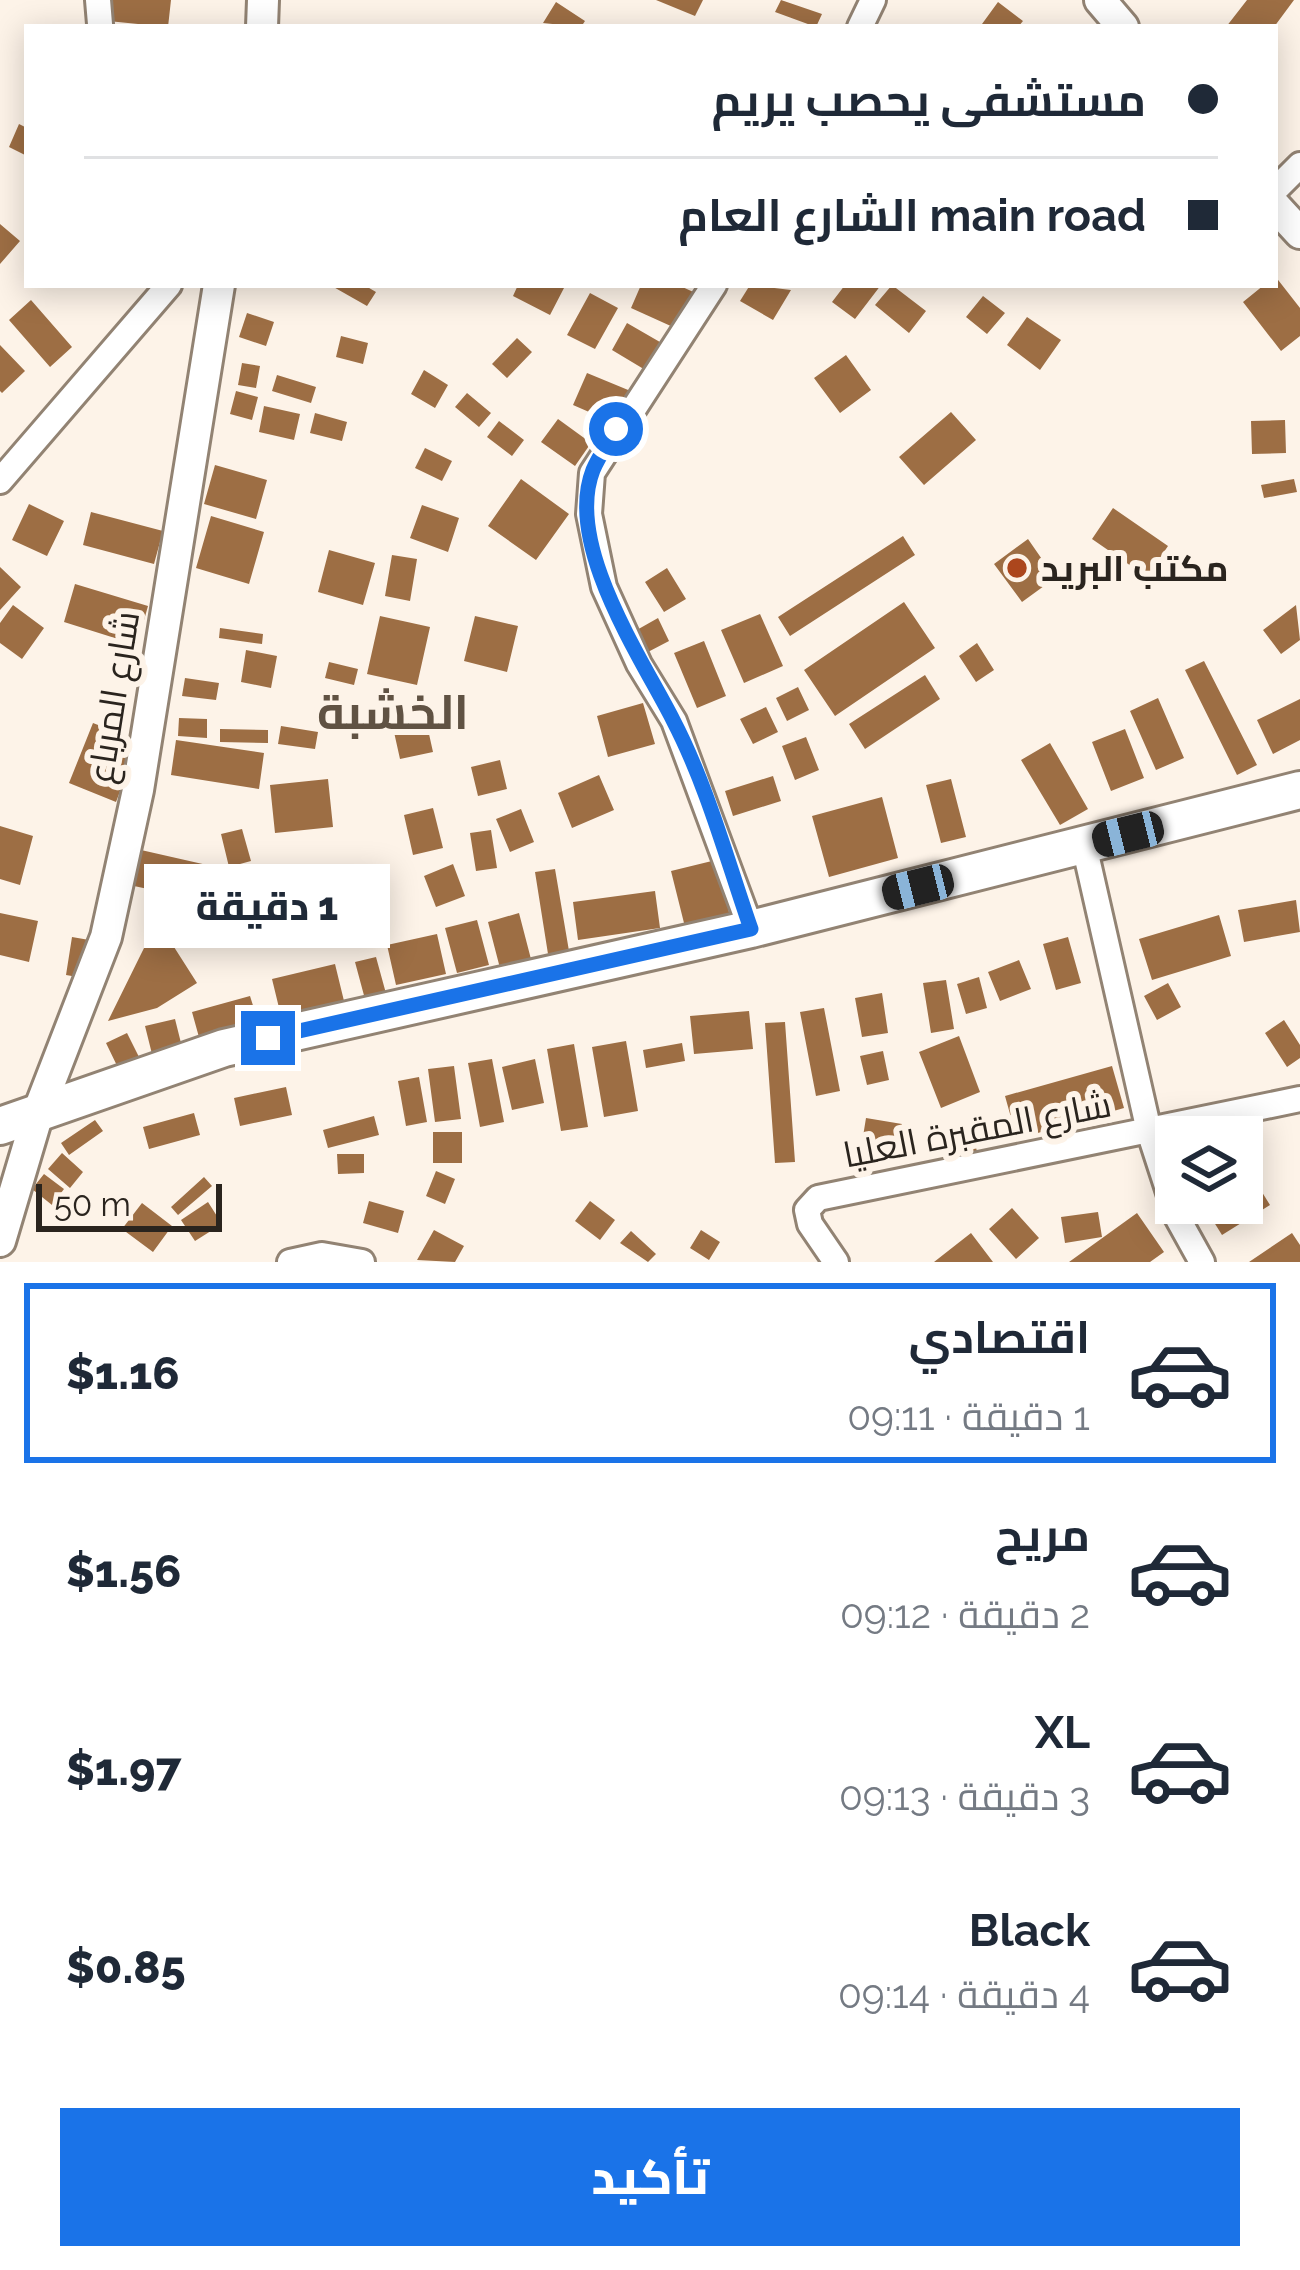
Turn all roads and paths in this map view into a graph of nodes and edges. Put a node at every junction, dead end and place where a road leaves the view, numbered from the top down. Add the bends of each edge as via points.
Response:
1 (1100, 0) edge
2 (1120, 24) edge
3 (1300, 165) edge
4 (1278, 187) edge
5 (1278, 209) edge
6 (1300, 232) edge
7 (166, 288) edge
8 (219, 288) edge
9 (712, 288) edge
10 (0, 481) edge
11 (1300, 790) edge
12 (1084, 844) junction
13 (751, 929) junction
14 (1300, 1099) edge
15 (40, 1110) junction
16 (0, 1126) edge
17 (1149, 1132) junction
18 (0, 1241) edge
19 (290, 1262) edge
20 (362, 1262) edge
21 (836, 1262) edge
22 (1202, 1262) edge

1 - 2 street
3 - 4 street
5 - 6 street
7 - 10 street
8 - 15 street, شارع المرباع via 138,790 106,937
9 - 13 street via 592,472 589,514 604,587 674,721
11 - 12 main road
12 - 13 main road
12 - 17 street, شارع المقبرة العليا
13 - 15 main road via 224,1048
14 - 17 street
15 - 16 main road
15 - 18 street, شارع المرباع
17 - 21 street, شارع المقبرة العليا via 818,1198 807,1210 810,1224
17 - 22 street via 1177,1217
19 - 20 street via 322,1255

